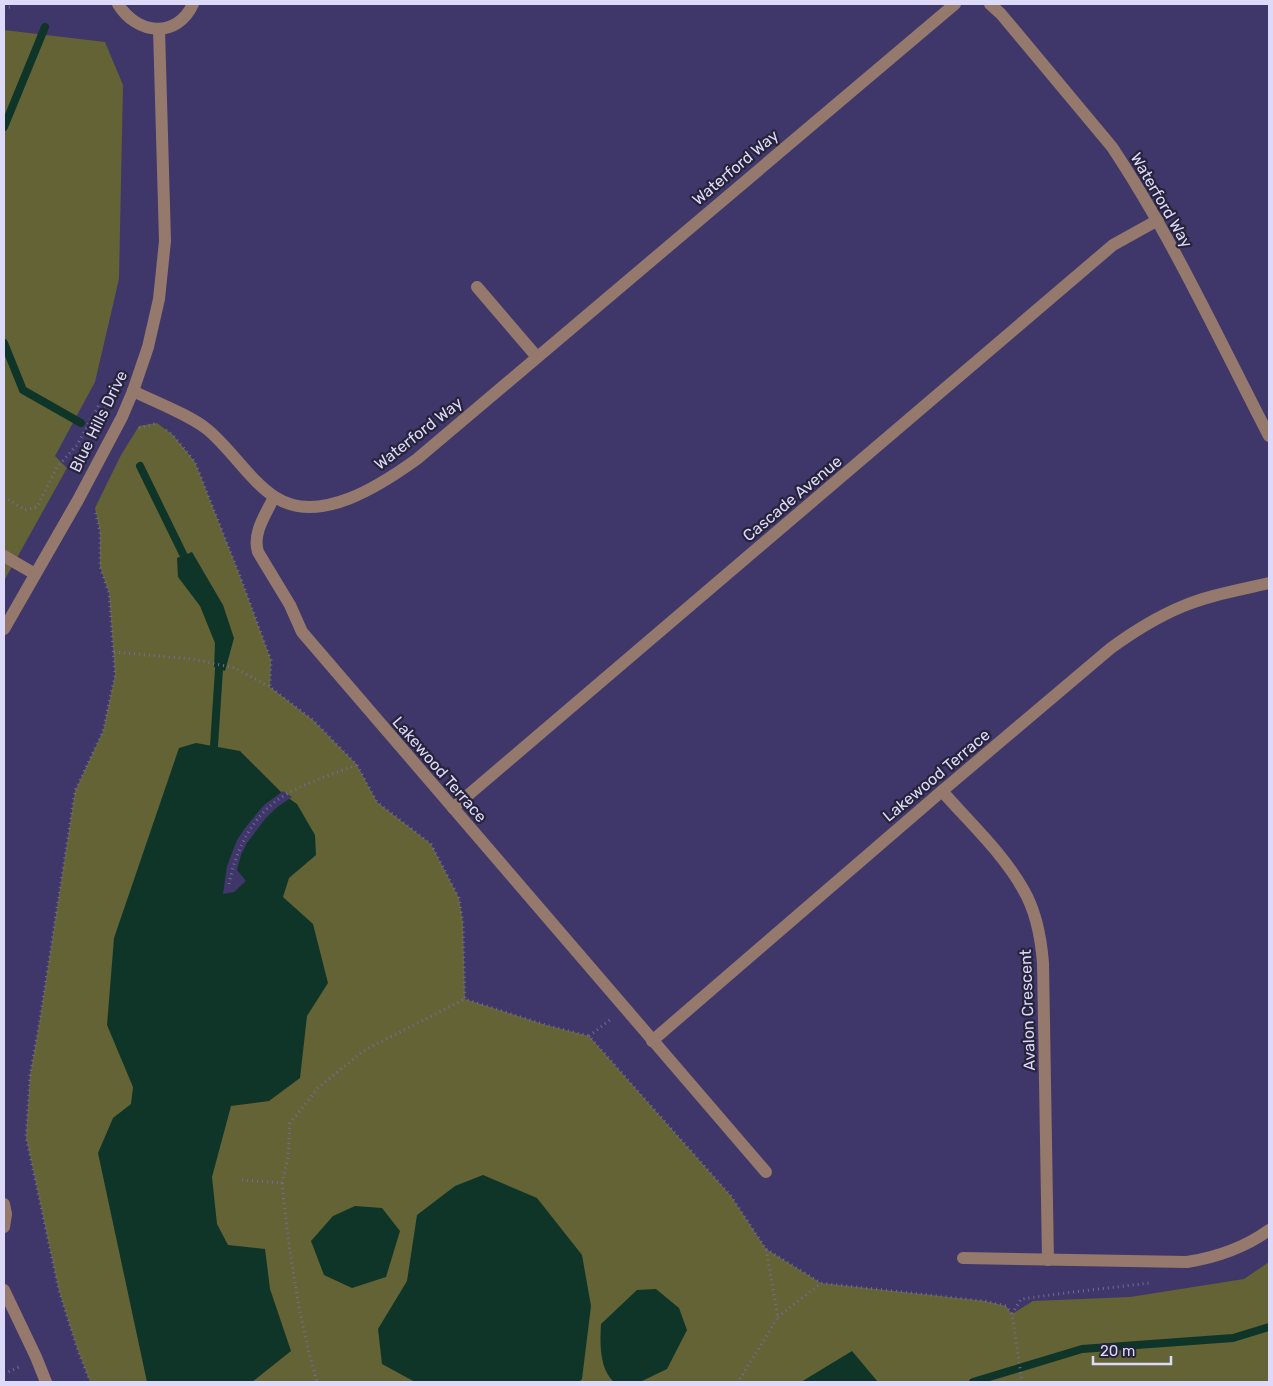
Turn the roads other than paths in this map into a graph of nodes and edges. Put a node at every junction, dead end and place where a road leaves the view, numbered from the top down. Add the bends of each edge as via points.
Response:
1 (118, 4) edge
2 (193, 4) edge
3 (955, 4) edge
4 (990, 4) edge
5 (159, 29) junction
6 (1158, 220) junction
7 (477, 287) dead end
8 (538, 357) junction
9 (133, 391) junction
10 (1269, 436) edge
11 (274, 497) junction
12 (4, 556) edge
13 (35, 574) junction
14 (1269, 583) edge
15 (4, 629) edge
16 (942, 791) junction
17 (452, 808) junction
18 (652, 1041) junction
19 (766, 1172) dead end
20 (4, 1204) edge
21 (4, 1227) edge
22 (1269, 1230) edge
23 (963, 1258) dead end
24 (1048, 1260) junction
25 (4, 1290) edge
26 (46, 1382) edge

1 - 5 street via 135,23
2 - 5 street via 182,20
3 - 8 street, Waterford Way
4 - 6 street, Waterford Way via 1112,147
5 - 9 street, Blue Hills Drive via 166,241 159,299
6 - 10 street, Waterford Way
6 - 17 street, Cascade Avenue via 1113,245
7 - 8 street
8 - 11 street, Waterford Way via 417,459 382,483 360,494 319,505 291,504
9 - 11 street, Waterford Way via 206,428
9 - 13 street, Blue Hills Drive via 78,500
11 - 17 street, Lakewood Terrace via 258,531 256,544 302,632
12 - 13 street
13 - 15 street, Blue Hills Drive
14 - 16 street, Lakewood Terrace via 1194,602 1139,628
16 - 18 street, Lakewood Terrace
16 - 24 street, Avalon Crescent via 1013,873 1024,890 1037,925 1043,962
17 - 18 street, Lakewood Terrace
18 - 19 street, Lakewood Terrace
20 - 21 street
22 - 24 street via 1230,1252 1187,1262
23 - 24 street
25 - 26 street

